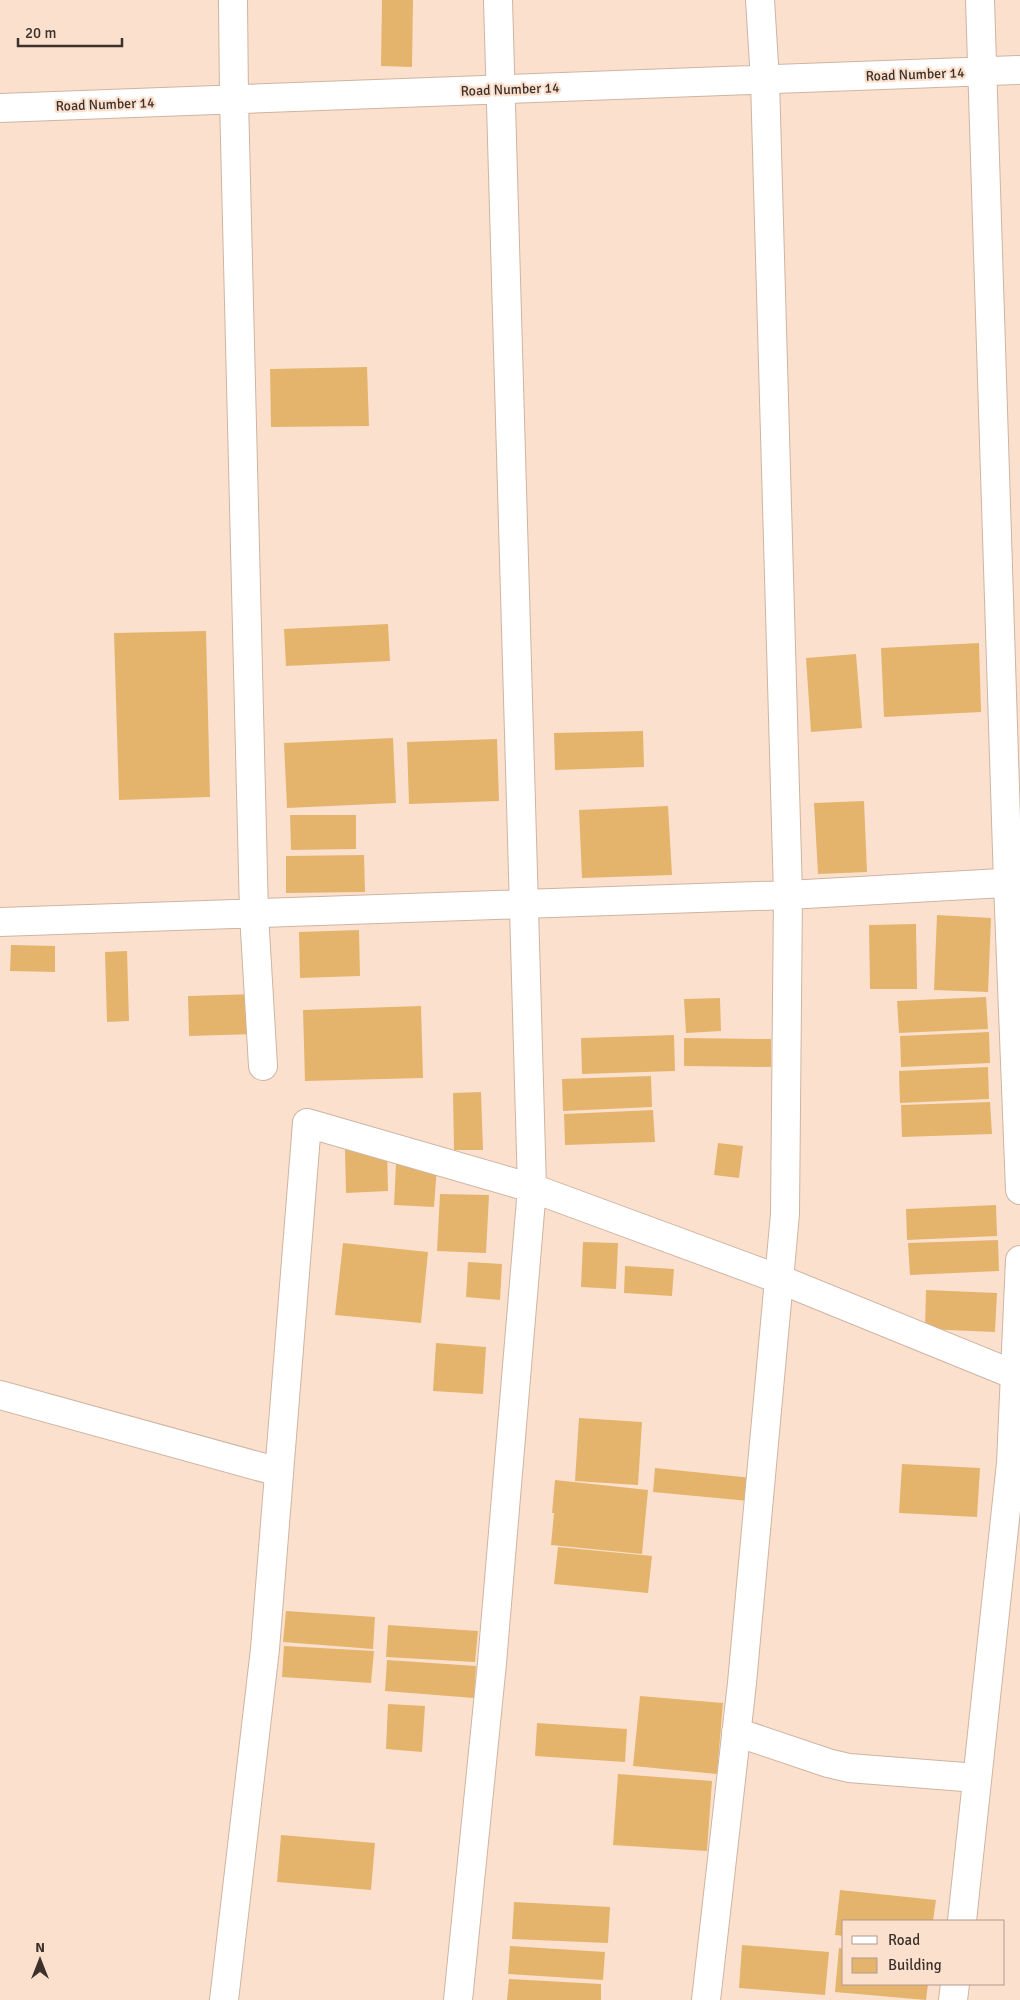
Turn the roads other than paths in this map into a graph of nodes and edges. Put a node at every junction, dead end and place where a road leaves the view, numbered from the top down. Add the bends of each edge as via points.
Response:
1 (233, 0) edge
2 (498, 0) edge
3 (760, 0) edge
4 (980, 0) edge
5 (1020, 70) edge
6 (983, 72) junction
7 (765, 80) junction
8 (500, 90) junction
9 (234, 99) junction
10 (0, 108) edge
11 (1014, 882) edge
12 (788, 895) junction
13 (524, 905) junction
14 (254, 914) junction
15 (0, 922) edge
16 (264, 1066) dead end
17 (532, 1188) junction
18 (1020, 1190) edge
19 (1020, 1260) edge
20 (779, 1279) junction
21 (1017, 1376) edge
22 (0, 1395) edge
23 (280, 1472) junction
24 (736, 1732) junction
25 (977, 1778) junction
26 (962, 1920) edge
27 (955, 1985) edge
28 (224, 2000) edge
29 (458, 2000) edge
30 (706, 2000) edge
31 (953, 2000) edge

1 - 9 street
2 - 8 street
3 - 7 street
4 - 6 street
5 - 6 street, Road Number 14
6 - 7 street, Road Number 14
6 - 11 street
7 - 8 street, Road Number 14
7 - 12 street
8 - 9 street, Road Number 14
8 - 13 street
9 - 10 street, Road Number 14
9 - 14 street
11 - 12 street
11 - 18 street
12 - 13 street
12 - 20 street via 785,1214
13 - 14 street
13 - 17 street
14 - 15 street
14 - 16 street
17 - 20 street
17 - 23 street via 307,1123
17 - 29 street via 492,1663
19 - 21 street
20 - 21 street
20 - 24 street
21 - 25 street via 1011,1463
22 - 23 street
23 - 28 street via 265,1649
24 - 25 street via 849,1768
24 - 30 street
25 - 26 street
27 - 31 street

